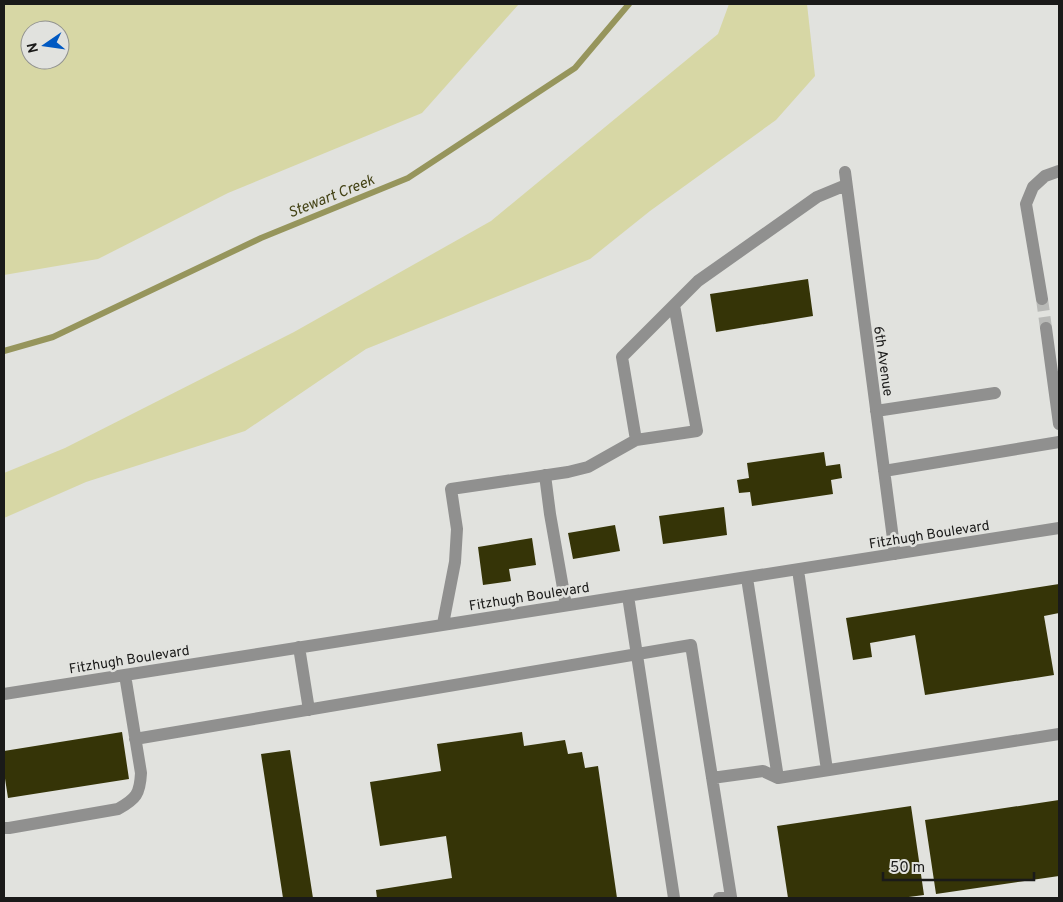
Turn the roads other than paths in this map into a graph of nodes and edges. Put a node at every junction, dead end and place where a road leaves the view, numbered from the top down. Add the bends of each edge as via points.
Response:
1 (1059, 170) edge
2 (1042, 299) tunnel mouth
3 (674, 305) junction
4 (1046, 328) tunnel mouth
5 (995, 393) dead end
6 (876, 411) junction
7 (1059, 424) edge
8 (636, 440) junction
9 (1059, 442) edge
10 (884, 471) junction
11 (545, 475) junction
12 (1059, 528) edge
13 (895, 554) junction
14 (798, 570) junction
15 (747, 578) junction
16 (628, 596) junction
17 (566, 605) junction
18 (443, 624) junction
19 (299, 647) junction
20 (637, 653) junction
21 (125, 675) junction
22 (4, 694) edge
23 (309, 710) junction
24 (1059, 734) edge
25 (135, 739) junction
26 (827, 770) junction
27 (712, 778) junction
28 (778, 778) junction
29 (4, 828) edge
30 (674, 898) edge
31 (719, 898) edge

1 - 2 street via 1045,176 1033,187 1026,204
3 - 6 street, 6th Avenue via 698,282 846,179
3 - 8 street via 622,357
3 - 8 street via 697,431
4 - 7 street
5 - 6 street
6 - 10 street, 6th Avenue
8 - 11 street via 588,467
9 - 10 street
10 - 13 street, 6th Avenue
11 - 17 street
11 - 18 street via 451,490 457,529 455,562
12 - 13 street, Fitzhugh Boulevard
13 - 14 street, Fitzhugh Boulevard
14 - 15 street, Fitzhugh Boulevard
14 - 26 street
15 - 16 street, Fitzhugh Boulevard
15 - 28 street
16 - 17 street, Fitzhugh Boulevard
16 - 20 street
17 - 18 street, Fitzhugh Boulevard
18 - 19 street, Fitzhugh Boulevard
19 - 21 street, Fitzhugh Boulevard
19 - 23 street
20 - 23 street
20 - 27 street via 690,645
20 - 30 street
21 - 22 street, Fitzhugh Boulevard
21 - 25 street
23 - 25 street
24 - 26 street
25 - 29 street via 141,773 140,788 132,801 118,809
26 - 28 street
27 - 28 street via 763,770
27 - 31 street via 731,896

